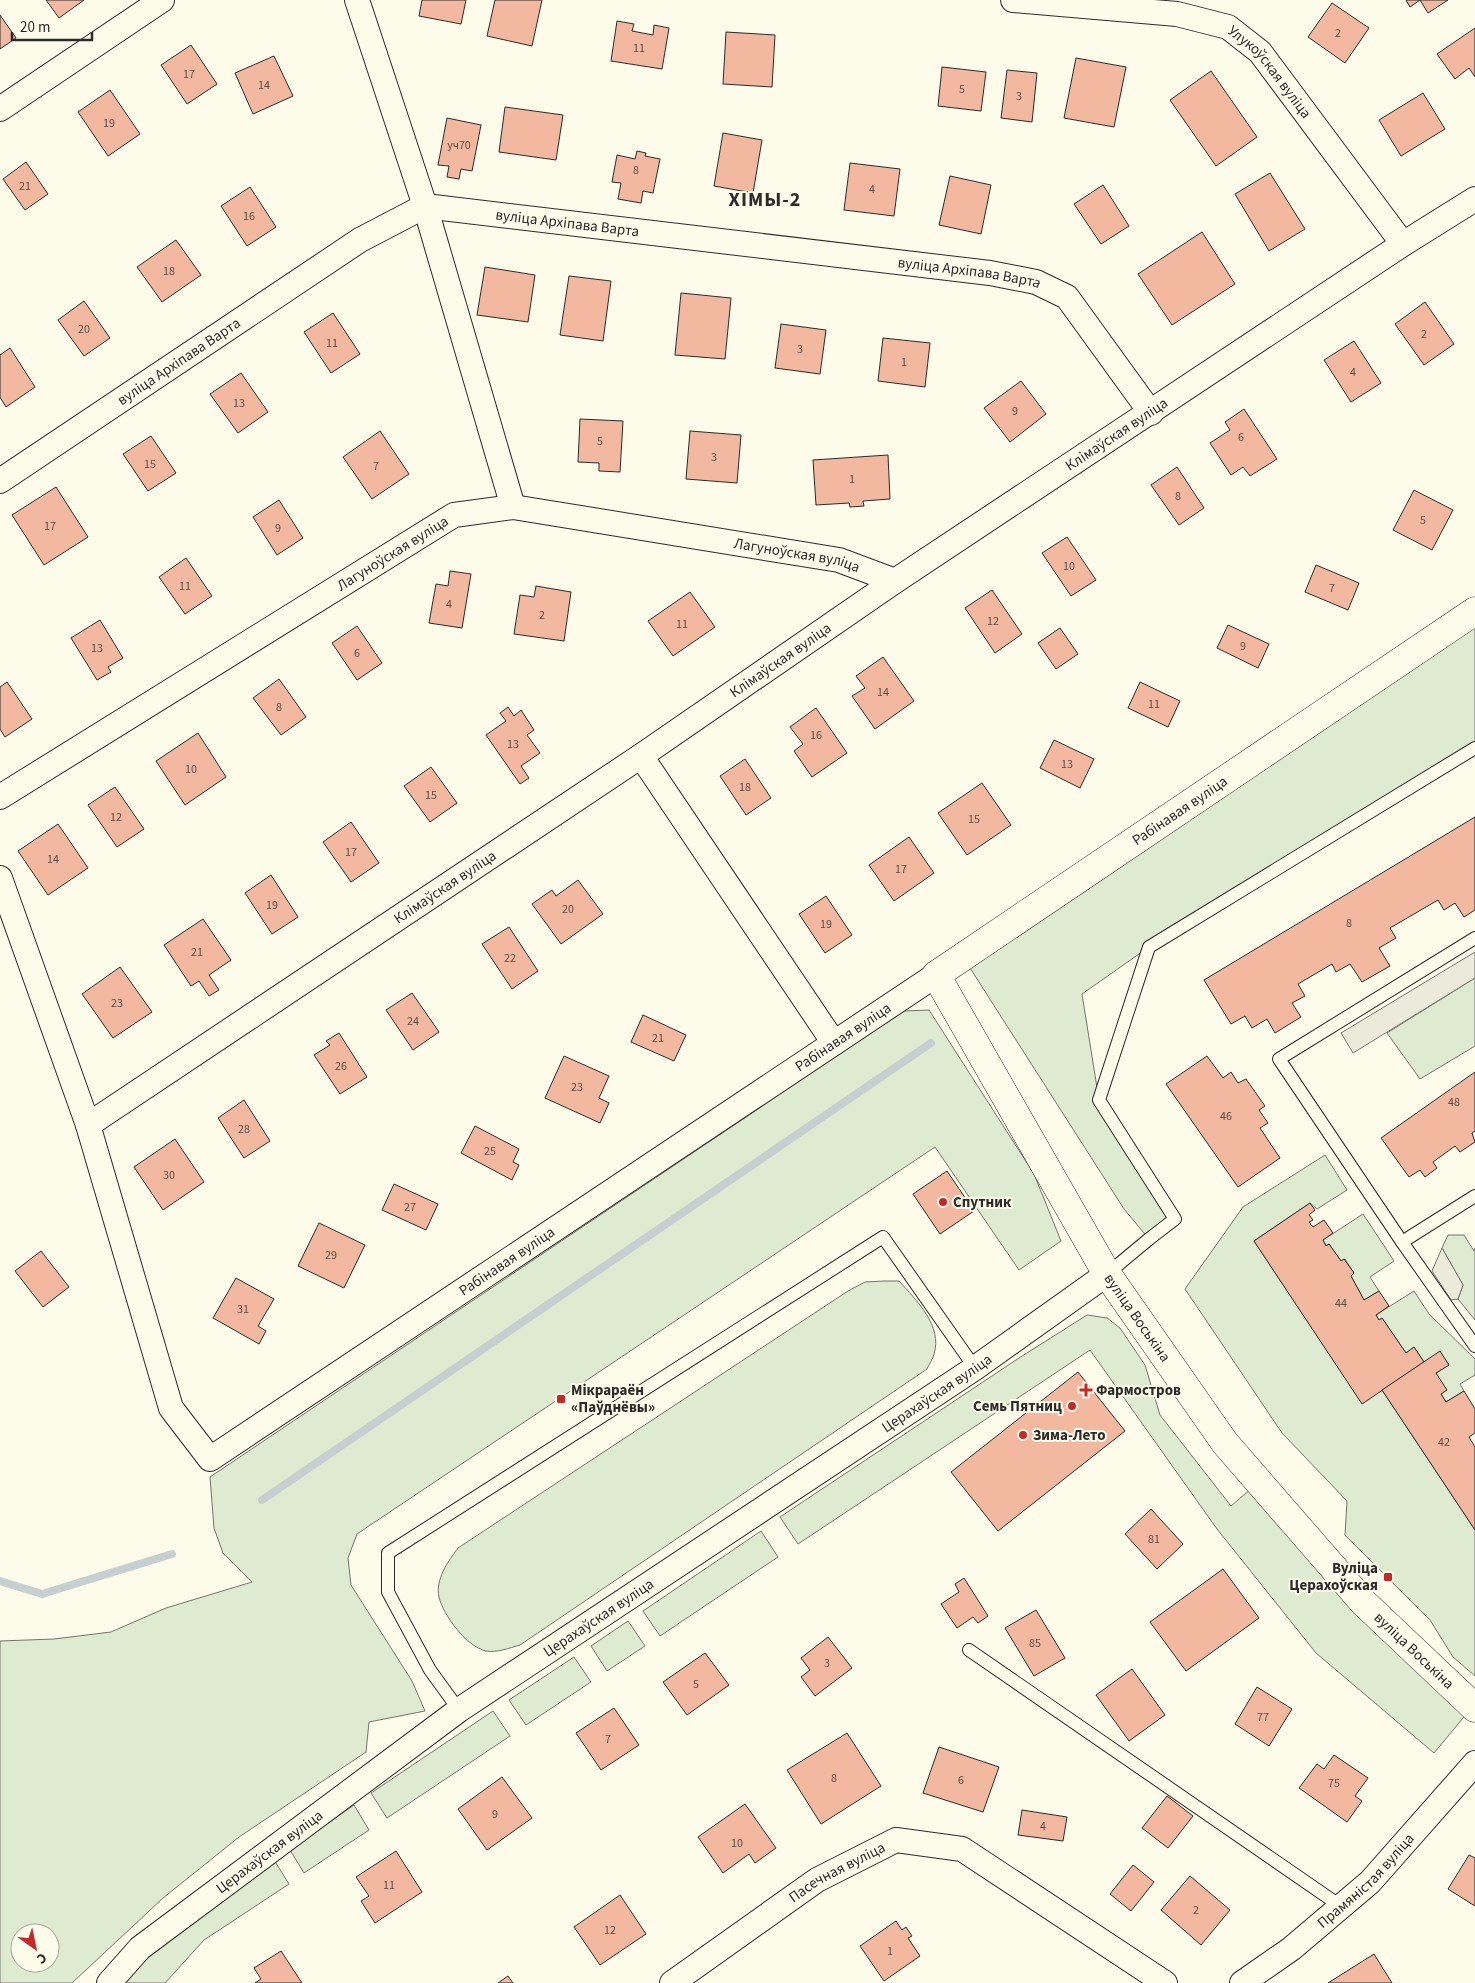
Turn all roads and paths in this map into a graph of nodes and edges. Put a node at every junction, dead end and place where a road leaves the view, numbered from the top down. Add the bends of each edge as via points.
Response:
1 (162, 0) edge
2 (357, 0) edge
3 (1013, 0) edge
4 (0, 109) edge
5 (1475, 198) edge
6 (425, 206) junction
7 (1403, 244) junction
8 (1151, 413) junction
9 (0, 481) edge
10 (513, 507) junction
11 (896, 581) junction
12 (1475, 611) edge
13 (1475, 748) edge
14 (641, 756) junction
15 (0, 796) edge
16 (0, 878) edge
17 (1475, 938) edge
18 (936, 975) junction
19 (834, 1043) junction
20 (88, 1125) junction
21 (1475, 1196) edge
22 (1402, 1242) junction
23 (1107, 1274) junction
24 (1475, 1346) edge
25 (975, 1368) junction
26 (969, 1650) dead end
27 (1475, 1708) edge
28 (459, 1710) junction
29 (1475, 1763) edge
30 (1342, 1907) junction
31 (109, 1983) edge
32 (672, 1983) edge
33 (1165, 1983) edge
34 (1242, 1983) edge

1 - 4 street
2 - 6 street
3 - 7 street, Улукоўская вуліца via 1177,14 1228,27 1260,52
5 - 7 street, Клімаўская вуліца
6 - 8 street, вуліца Архіпава Варта via 980,272 1036,282 1067,297
6 - 9 street, вуліца Архіпава Варта via 360,240
6 - 10 street
7 - 8 street, Клімаўская вуліца
8 - 11 street, Клімаўская вуліца
10 - 11 street, Лагуноўская вуліца via 840,560
10 - 15 street, Лагуноўская вуліца via 454,515
11 - 14 street, Клімаўская вуліца
12 - 18 street, Рабінавая вуліца
13 - 23 lane via 1150,947 1099,1100 1175,1219
14 - 19 street
14 - 20 street, Клімаўская вуліца
16 - 20 street
17 - 22 lane via 1279,1059
18 - 19 street, Рабінавая вуліца
18 - 23 street, вуліца Воськіна
19 - 20 street, Рабінавая вуліца via 210,1459 171,1408
21 - 22 lane
22 - 24 lane
23 - 25 street, Церахаўская вуліца
23 - 27 street, вуліца Воськіна via 1225,1443 1364,1603
25 - 28 street, Церахаўская вуліца
25 - 28 lane via 883,1237 388,1553 388,1592 430,1670
26 - 30 lane
28 - 31 street, Церахаўская вуліца via 140,1948
29 - 30 street, Прамяністая вуліца via 1370,1882
30 - 34 street, Прамяністая вуліца via 1290,1950
32 - 33 street, Пасечная вуліца via 817,1880 896,1840 962,1849

